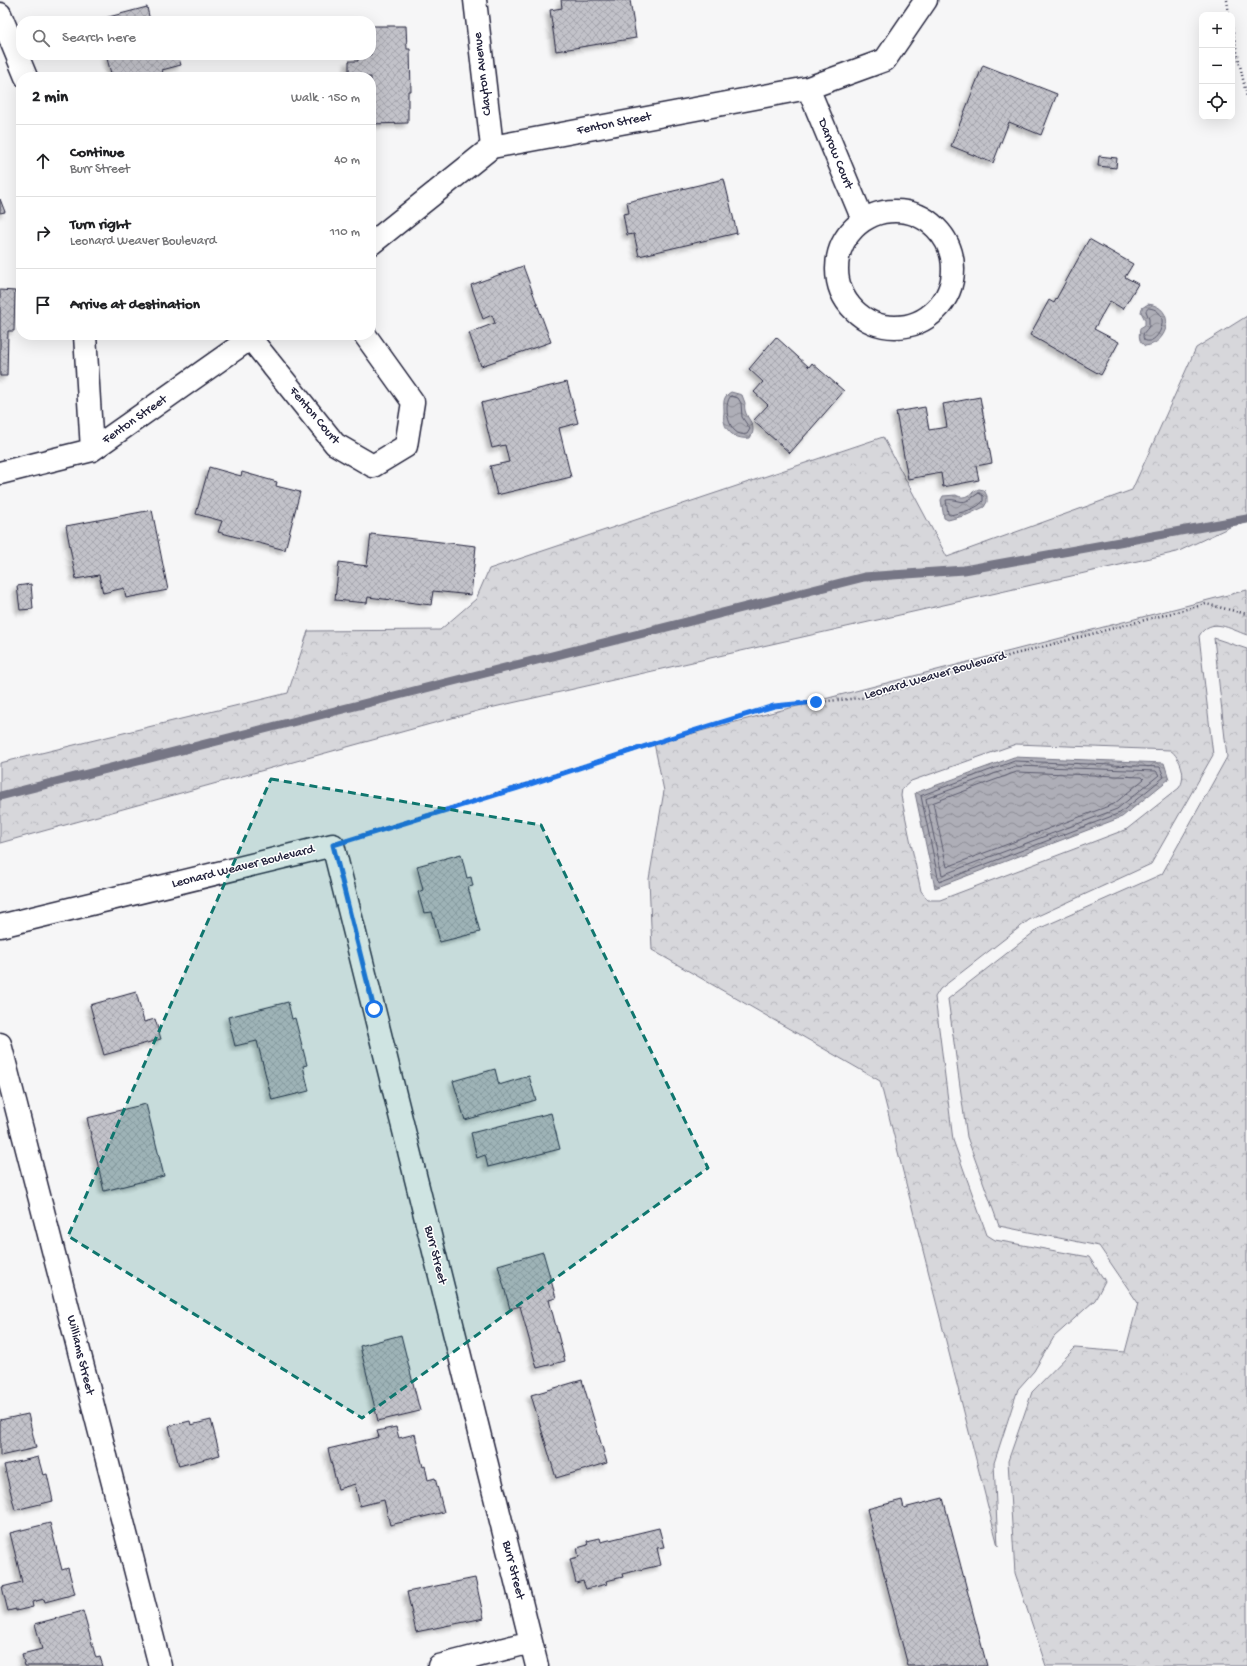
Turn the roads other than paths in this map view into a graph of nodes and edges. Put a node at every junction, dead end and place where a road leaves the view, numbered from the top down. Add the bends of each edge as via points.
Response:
1 (474, 0) edge
2 (926, 0) edge
3 (0, 14) edge
4 (16, 53) edge
5 (19, 60) edge
6 (24, 72) edge
7 (808, 88) junction
8 (492, 147) junction
9 (862, 220) junction
10 (376, 240) edge
11 (85, 340) edge
12 (249, 340) edge
13 (255, 340) edge
14 (369, 340) edge
15 (92, 450) junction
16 (0, 473) edge
17 (333, 845) joint
18 (0, 926) edge
19 (0, 1044) edge
20 (531, 1642) junction
21 (160, 1666) edge
22 (439, 1666) edge
23 (537, 1666) edge

1 - 8 street, Clayton Avenue
2 - 7 street, Fenton Street via 885,60
3 - 4 street
5 - 6 street
7 - 8 street, Fenton Street
7 - 9 street, Darrow Court
8 - 10 street, Fenton Street
9 - 9 street via 848,234 839,252 837,271 841,291 851,308 867,320 886,327 906,326 924,320 940,306 949,291 951,255 944,238 931,224 916,215 892,211
11 - 15 street
12 - 15 street, Fenton Street
13 - 14 street, Fenton Court via 335,444 373,466 406,446 413,402
15 - 16 street, Fenton Street
17 - 18 street, Leonard Weaver Boulevard
17 - 20 street, Burr Street
19 - 21 street, Williams Street
20 - 22 street
20 - 23 street, Burr Street

